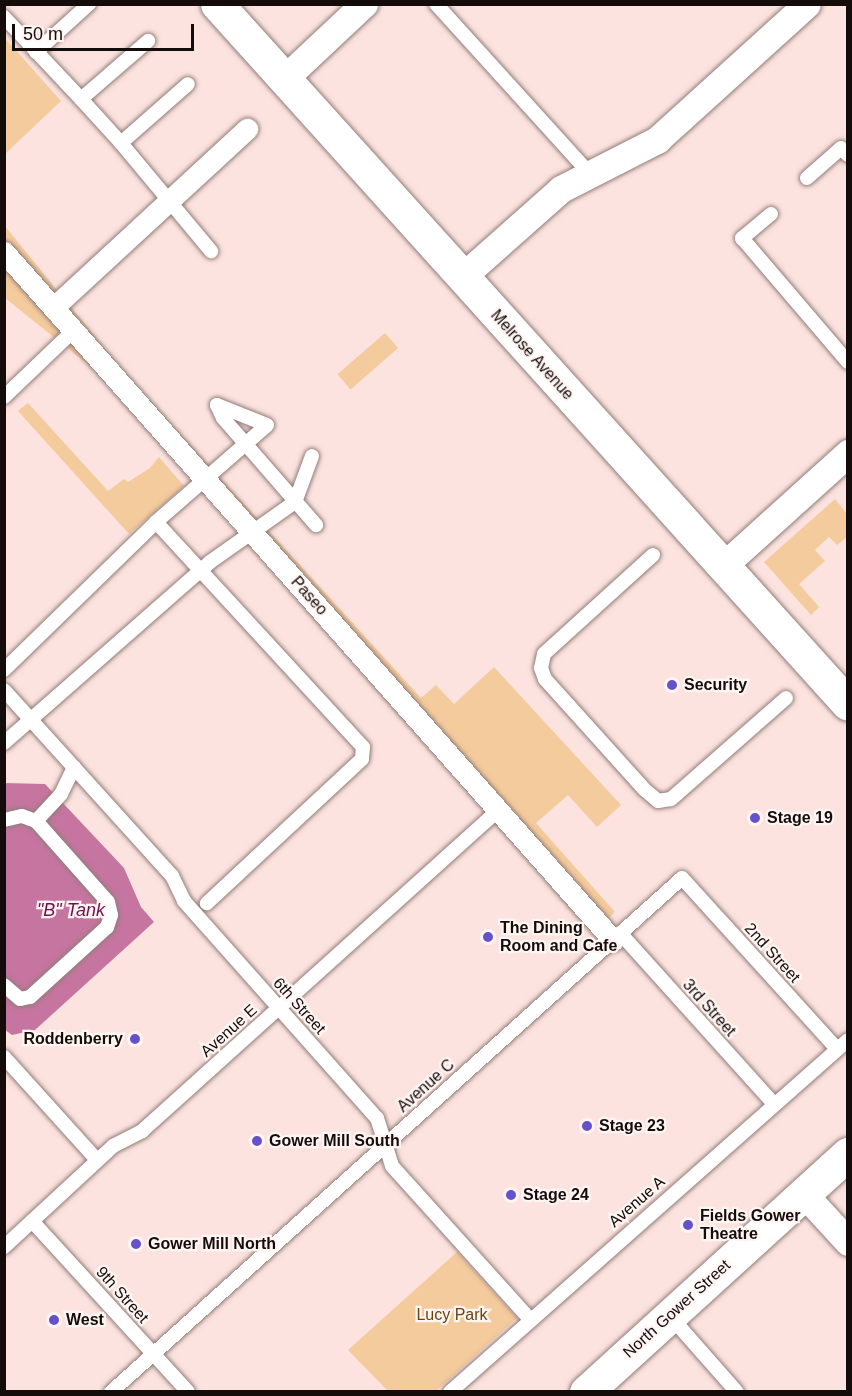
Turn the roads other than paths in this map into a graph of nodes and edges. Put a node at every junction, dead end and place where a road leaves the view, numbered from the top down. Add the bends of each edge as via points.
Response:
1 (89, 4) edge
2 (217, 4) edge
3 (364, 4) edge
4 (436, 4) edge
5 (807, 4) edge
6 (4, 17) edge
7 (148, 41) dead end
8 (36, 52) junction
9 (284, 79) junction
10 (188, 84) dead end
11 (81, 99) junction
12 (247, 129) dead end
13 (121, 142) junction
14 (848, 155) edge
15 (589, 172) junction
16 (807, 178) dead end
17 (169, 202) junction
18 (771, 214) dead end
19 (211, 251) dead end
20 (4, 252) edge
21 (462, 277) junction
22 (54, 307) junction
23 (74, 330) junction
24 (848, 362) edge
25 (7, 390) edge
26 (245, 444) junction
27 (848, 453) edge
28 (312, 456) dead end
29 (205, 479) junction
30 (295, 502) junction
31 (156, 522) junction
32 (316, 525) dead end
33 (254, 534) junction
34 (653, 555) dead end
35 (723, 566) junction
36 (201, 570) junction
37 (4, 670) edge
38 (4, 690) edge
39 (786, 698) dead end
40 (848, 704) edge
41 (33, 721) junction
42 (4, 743) edge
43 (74, 767) junction
44 (499, 810) junction
45 (4, 820) edge
46 (36, 821) junction
47 (682, 878) joint
48 (207, 903) dead end
49 (617, 937) junction
50 (4, 985) edge
51 (278, 1009) junction
52 (842, 1045) edge
53 (4, 1057) edge
54 (774, 1104) junction
55 (386, 1145) junction
56 (848, 1154) edge
57 (97, 1160) junction
58 (804, 1194) junction
59 (32, 1221) junction
60 (848, 1242) edge
61 (4, 1247) edge
62 (670, 1316) junction
63 (530, 1318) junction
64 (153, 1354) junction
65 (111, 1392) edge
66 (188, 1392) edge
67 (450, 1392) edge
68 (586, 1392) edge
69 (738, 1392) edge

1 - 8 lane
2 - 9 main road, Melrose Avenue
3 - 9 street
4 - 15 lane
5 - 15 street via 657,140
6 - 8 lane
7 - 11 lane
8 - 11 lane
9 - 21 main road, Melrose Avenue
10 - 13 lane
11 - 13 lane
12 - 17 street
13 - 17 lane
14 - 16 lane via 842,148
15 - 21 street via 561,189
17 - 19 lane
17 - 22 street
18 - 24 lane via 742,238
20 - 22 street, Paseo
21 - 35 main road, Melrose Avenue
22 - 23 street, Paseo
23 - 25 lane
23 - 29 street, Paseo
26 - 26 lane via 267,425 217,405 223,418
26 - 29 lane
26 - 30 lane
27 - 35 street
28 - 30 lane
29 - 31 lane
29 - 33 street, Paseo
30 - 32 lane
30 - 33 lane
31 - 36 lane
31 - 37 lane
33 - 36 lane
33 - 44 street, Paseo
34 - 39 lane via 544,654 541,668 545,679 645,790 658,801 671,800
35 - 40 main road, Melrose Avenue
36 - 41 lane
36 - 48 lane via 363,747 362,759
38 - 41 lane, 6th Street
41 - 42 lane
41 - 43 lane, 6th Street
43 - 46 lane via 61,794
43 - 51 lane, 6th Street via 171,876 184,901
44 - 49 street, Paseo
44 - 51 lane, Avenue E
45 - 46 lane via 22,816
46 - 50 lane via 108,902 111,915 107,927 30,997 20,999
47 - 49 lane, Avenue C
47 - 52 lane, 2nd Street
49 - 54 lane, 3rd Street
49 - 55 lane, Avenue C
51 - 55 lane, 6th Street via 377,1118
51 - 57 lane, Avenue E via 142,1131 113,1146
52 - 54 lane, Avenue A
53 - 57 lane
54 - 63 lane, Avenue A
55 - 63 lane, 6th Street via 392,1166
55 - 64 lane, Avenue C
56 - 58 main road, North Gower Street
57 - 59 lane, Avenue E
58 - 60 street
58 - 62 main road, North Gower Street
59 - 61 lane, Avenue E
59 - 64 lane, 9th Street
62 - 68 main road, North Gower Street
62 - 69 lane
63 - 67 lane, Avenue A
64 - 65 lane, Avenue C
64 - 66 lane, 9th Street

